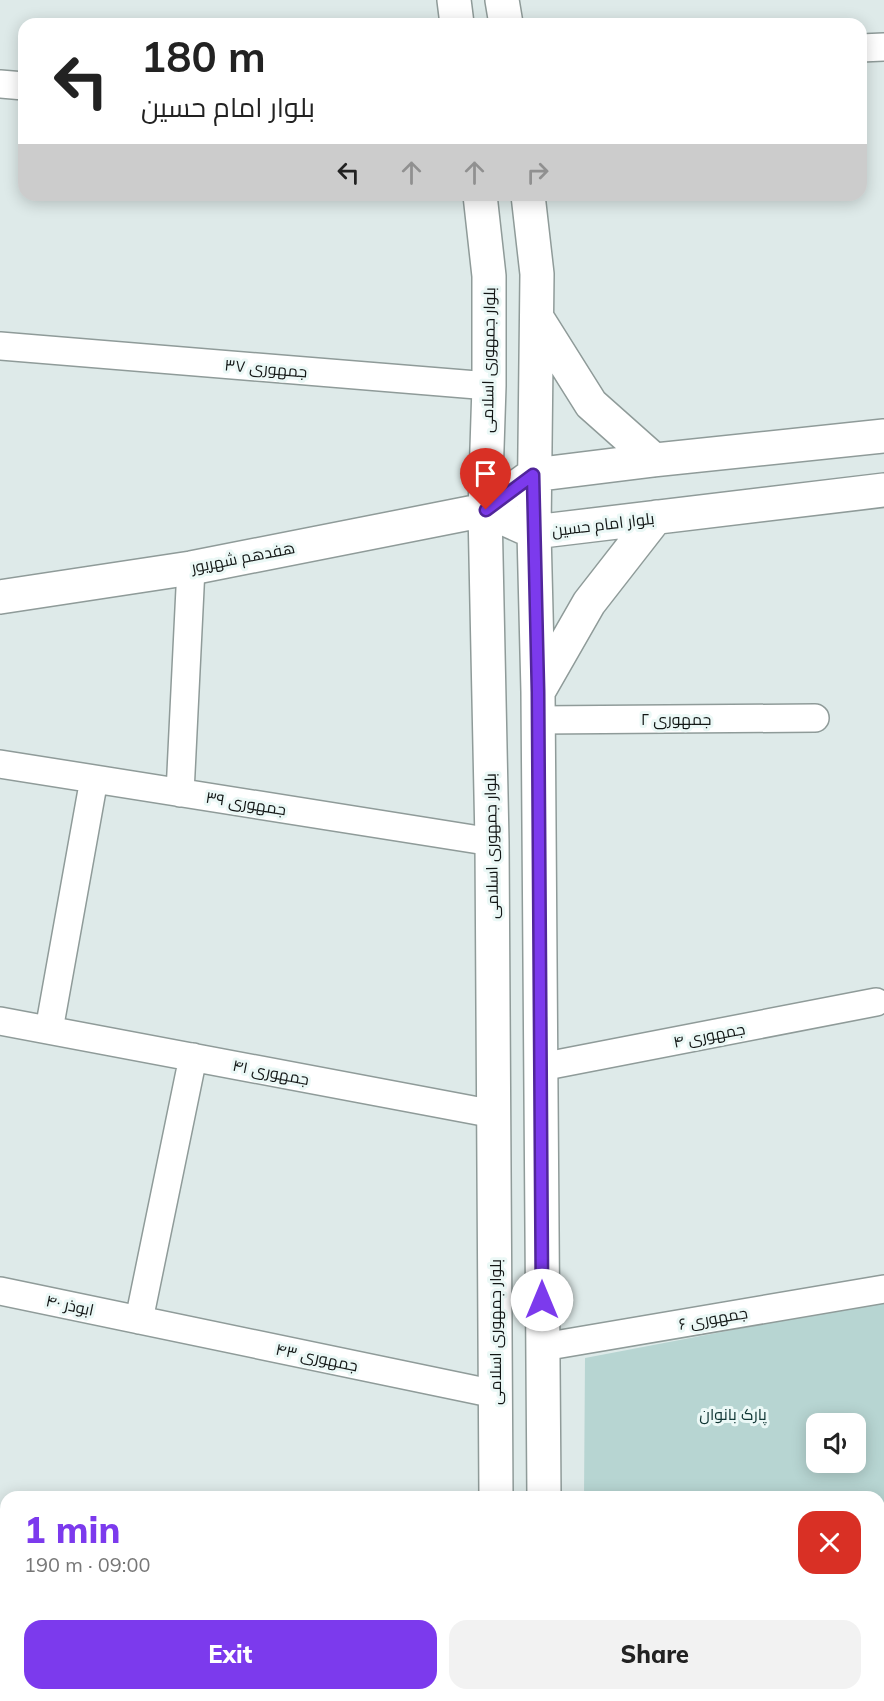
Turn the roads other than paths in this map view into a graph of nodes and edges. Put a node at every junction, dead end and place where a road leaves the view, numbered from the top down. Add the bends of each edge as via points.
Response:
1 (454, 0) edge
2 (502, 0) edge
3 (456, 18) edge
4 (505, 18) edge
5 (884, 47) edge
6 (867, 48) edge
7 (481, 201) edge
8 (529, 201) edge
9 (537, 318) junction
10 (0, 346) edge
11 (489, 386) junction
12 (884, 436) edge
13 (654, 460) junction
14 (533, 475) junction
15 (884, 490) edge
16 (486, 510) junction
17 (656, 518) junction
18 (534, 532) junction
19 (191, 568) junction
20 (0, 597) edge
21 (538, 706) junction
22 (814, 718) dead end
23 (0, 764) edge
24 (94, 779) junction
25 (180, 793) junction
26 (492, 842) junction
27 (876, 1002) dead end
28 (0, 1021) edge
29 (49, 1030) junction
30 (193, 1057) junction
31 (541, 1067) junction
32 (494, 1114) junction
33 (884, 1289) edge
34 (0, 1291) edge
35 (139, 1320) junction
36 (543, 1347) junction
37 (495, 1394) junction
38 (496, 1491) edge
39 (544, 1491) edge

1 - 3 street
2 - 4 street
5 - 6 street
7 - 11 street, بلوار جمهوری اسلامی via 489,276
8 - 9 street via 537,274
9 - 13 street via 591,404
9 - 14 street
10 - 11 street, جمهوری ۳۷
11 - 16 street, بلوار جمهوری اسلامی
12 - 13 street
13 - 14 street
14 - 16 street
14 - 18 street
15 - 17 street, بلوار امام حسین
16 - 18 street, بلوار امام حسین
16 - 19 street, هفدهم شهریور
16 - 26 street, بلوار جمهوری اسلامی
17 - 18 street, بلوار امام حسین
17 - 21 street via 589,603
18 - 21 street
19 - 20 street, هفدهم شهریور
19 - 25 street
21 - 22 street, جمهوری ۲
21 - 31 street
23 - 24 street, جمهوری ۳۹
24 - 25 street, جمهوری ۳۹
24 - 29 street
25 - 26 street, جمهوری ۳۹
26 - 32 street, بلوار جمهوری اسلامی
27 - 31 street, جمهوری ۴
28 - 29 street, جمهوری ۴۱
29 - 30 street, جمهوری ۴۱
30 - 32 street, جمهوری ۴۱
30 - 35 street
31 - 36 street
32 - 37 street, بلوار جمهوری اسلامی
33 - 36 street, جمهوری ۶
34 - 35 street, ابوذر ۴۰
35 - 37 street, جمهوری ۴۳
36 - 39 street
37 - 38 street, بلوار جمهوری اسلامی

